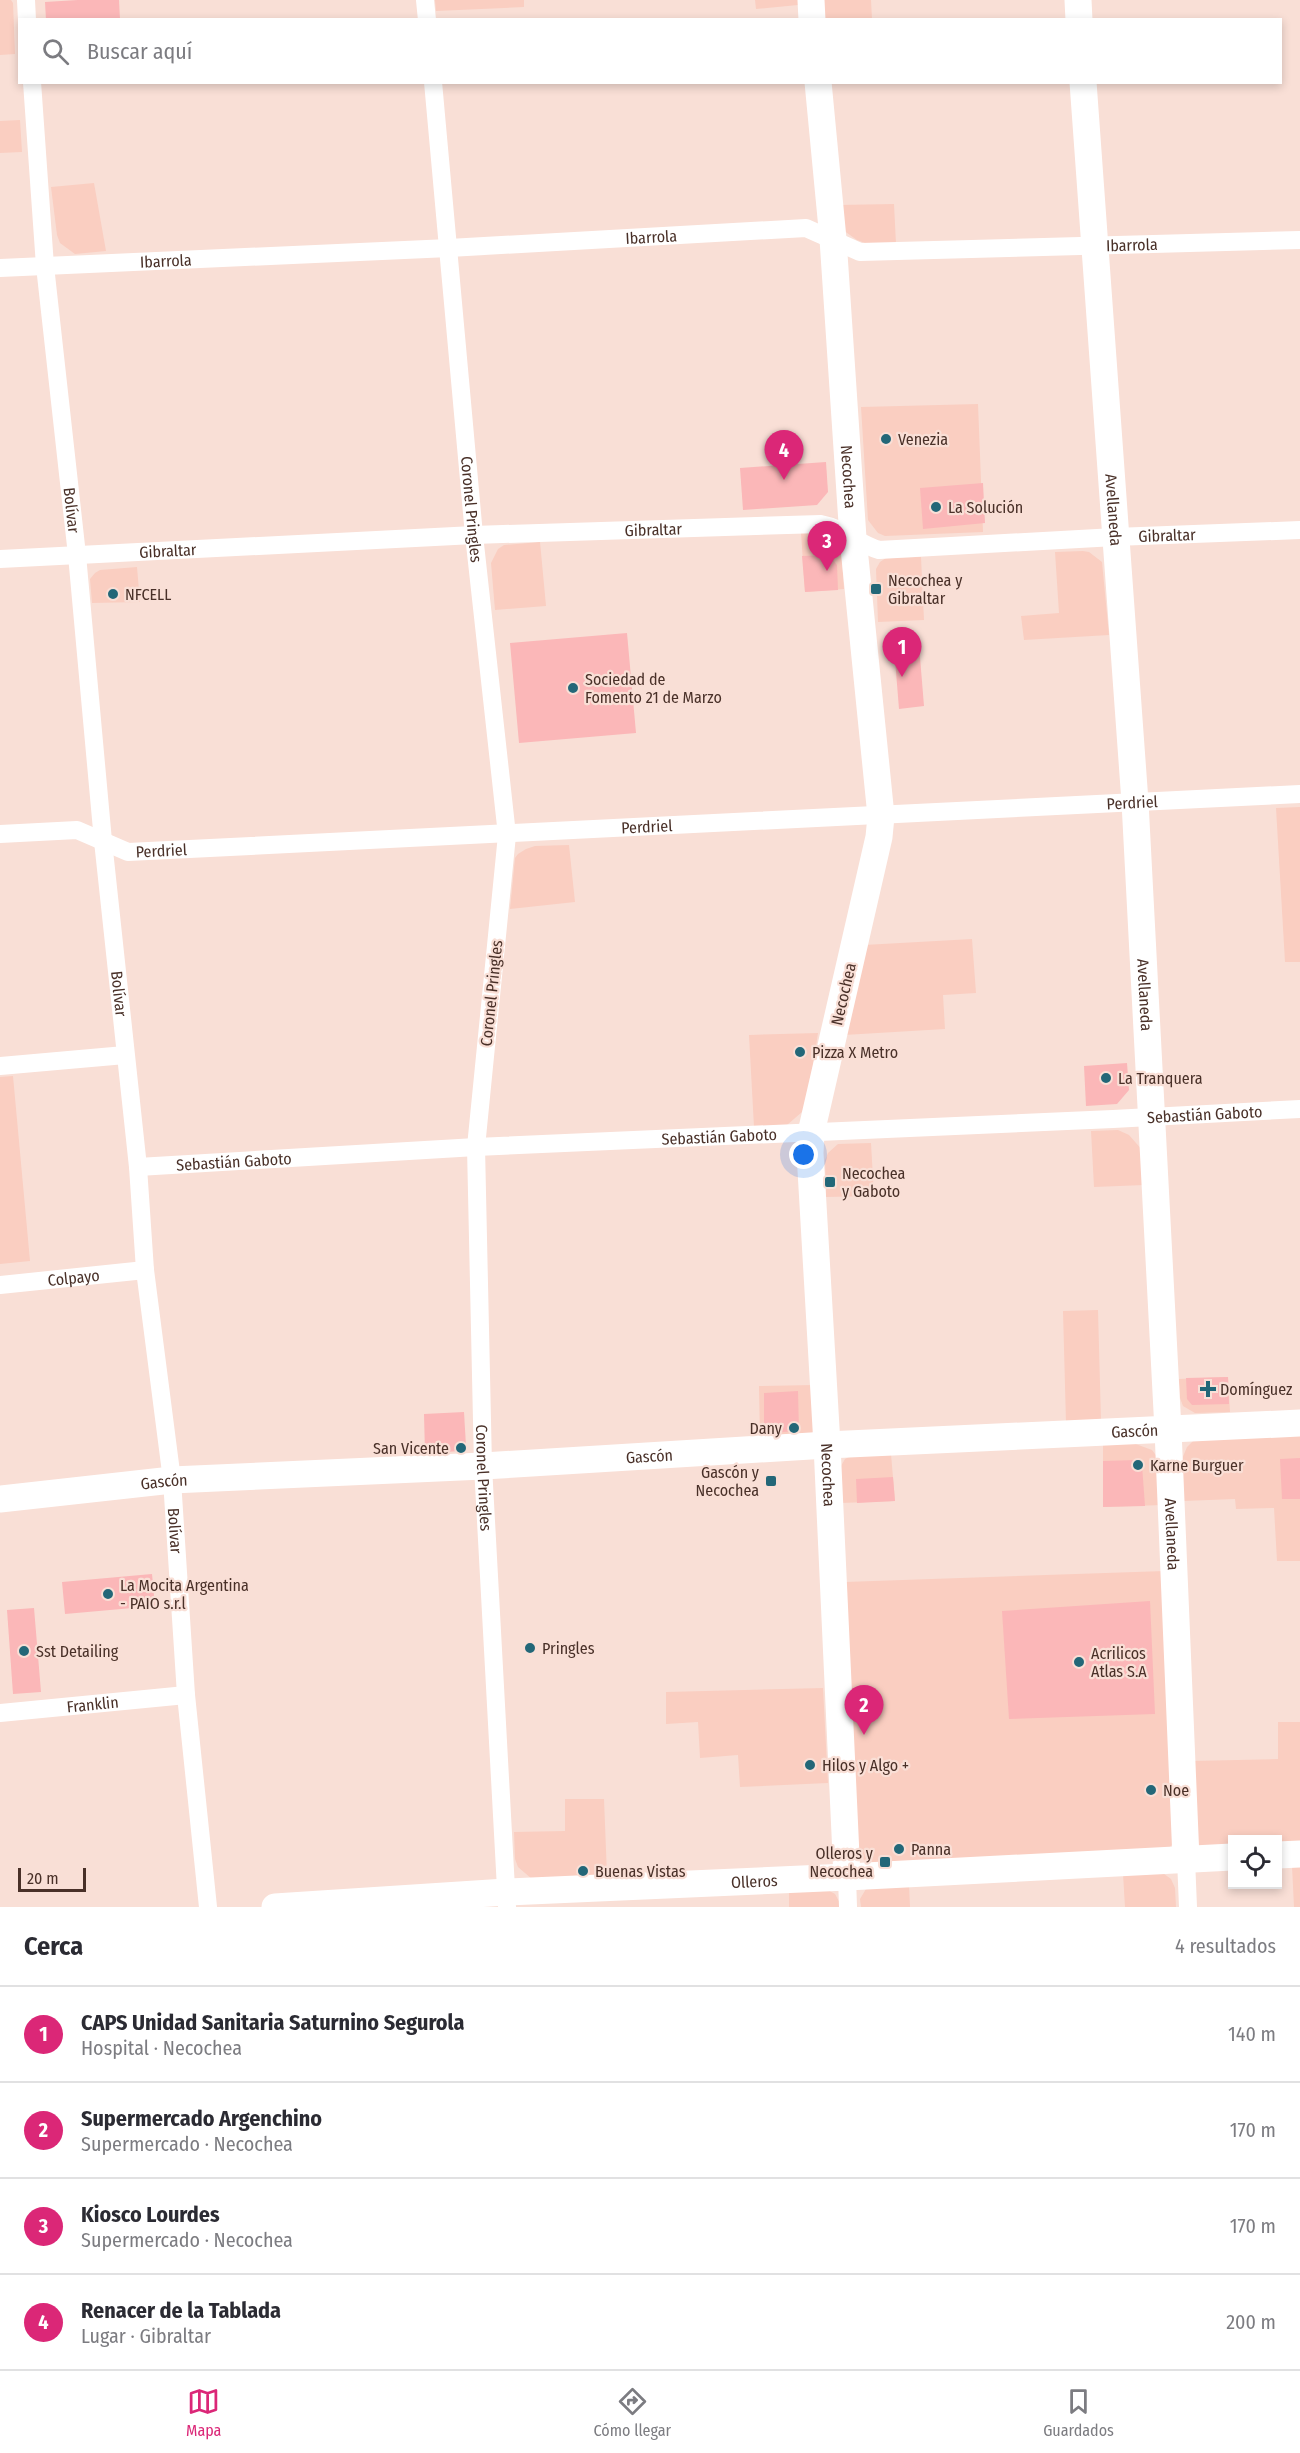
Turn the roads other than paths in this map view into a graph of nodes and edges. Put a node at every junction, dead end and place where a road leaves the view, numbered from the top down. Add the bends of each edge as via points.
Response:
1 (26, 0) edge
2 (425, 0) edge
3 (811, 0) edge
4 (1078, 0) edge
5 (27, 18) edge
6 (427, 18) edge
7 (812, 18) edge
8 (1079, 18) edge
9 (32, 84) edge
10 (433, 84) edge
11 (818, 84) edge
12 (1083, 84) edge
13 (833, 239) junction
14 (1300, 240) edge
15 (1094, 244) junction
16 (449, 248) junction
17 (45, 266) junction
18 (0, 268) edge
19 (1300, 530) edge
20 (474, 535) junction
21 (1115, 537) junction
22 (853, 538) junction
23 (77, 555) junction
24 (0, 559) edge
25 (1300, 794) edge
26 (1135, 802) junction
27 (881, 816) junction
28 (0, 834) edge
29 (507, 835) junction
30 (103, 841) junction
31 (125, 1055) junction
32 (0, 1066) edge
33 (1300, 1109) edge
34 (1151, 1118) junction
35 (811, 1133) junction
36 (476, 1147) junction
37 (138, 1167) junction
38 (145, 1270) junction
39 (0, 1285) edge
40 (1300, 1423) edge
41 (1168, 1430) junction
42 (827, 1445) junction
43 (483, 1466) junction
44 (172, 1480) junction
45 (0, 1499) edge
46 (186, 1695) junction
47 (0, 1713) edge
48 (1300, 1854) edge
49 (1282, 1855) edge
50 (1228, 1857) edge
51 (1186, 1859) junction
52 (847, 1878) junction
53 (507, 1899) edge
54 (208, 1907) edge
55 (275, 1907) edge
56 (848, 1907) edge
57 (1188, 1907) edge

1 - 5 street
2 - 6 street
3 - 7 street
4 - 8 street
9 - 17 street, Bolívar
10 - 16 street, Coronel Pringles
11 - 13 street, Necochea
12 - 15 street, Avellaneda
13 - 15 street, Ibarrola via 861,252
13 - 16 street, Ibarrola via 806,228
13 - 22 street, Necochea
14 - 15 street, Ibarrola
15 - 21 street, Avellaneda
16 - 17 street, Ibarrola
16 - 20 street, Coronel Pringles
17 - 18 street, Ibarrola
17 - 23 street, Bolívar
19 - 21 street, Gibraltar
20 - 22 street, Gibraltar via 821,524 834,526
20 - 23 street, Gibraltar
20 - 29 street, Coronel Pringles
21 - 22 street, Gibraltar via 879,550
21 - 26 street, Avellaneda
22 - 27 street, Necochea
23 - 24 street, Gibraltar
23 - 30 street, Bolívar
25 - 26 street, Perdriel
26 - 27 street, Perdriel
26 - 34 street, Avellaneda
27 - 29 street, Perdriel
27 - 35 street, Necochea
28 - 30 street, Perdriel via 77,830
29 - 30 street, Perdriel via 128,852
29 - 36 street, Coronel Pringles
30 - 31 street, Bolívar
31 - 32 street
31 - 37 street, Bolívar
33 - 34 street, Sebastián Gaboto
34 - 35 street, Sebastián Gaboto
34 - 41 street, Avellaneda
35 - 36 street, Sebastián Gaboto
35 - 42 street, Necochea
36 - 37 street, Sebastián Gaboto
36 - 43 street, Coronel Pringles
37 - 38 street, Bolívar
38 - 39 street, Colpayo
38 - 44 street, Bolívar
40 - 41 street, Gascón
41 - 42 street, Gascón
41 - 51 street, Avellaneda
42 - 43 street, Gascón
42 - 52 street, Necochea
43 - 44 street, Gascón
43 - 53 street, Coronel Pringles
44 - 45 street, Gascón
44 - 46 street, Bolívar
46 - 47 street, Franklin
46 - 54 street, Bolívar
48 - 49 street
50 - 51 street, Olleros
51 - 52 street, Olleros
51 - 57 street, Avellaneda
52 - 53 street, Olleros
52 - 56 street, Necochea
53 - 55 street, Olleros

